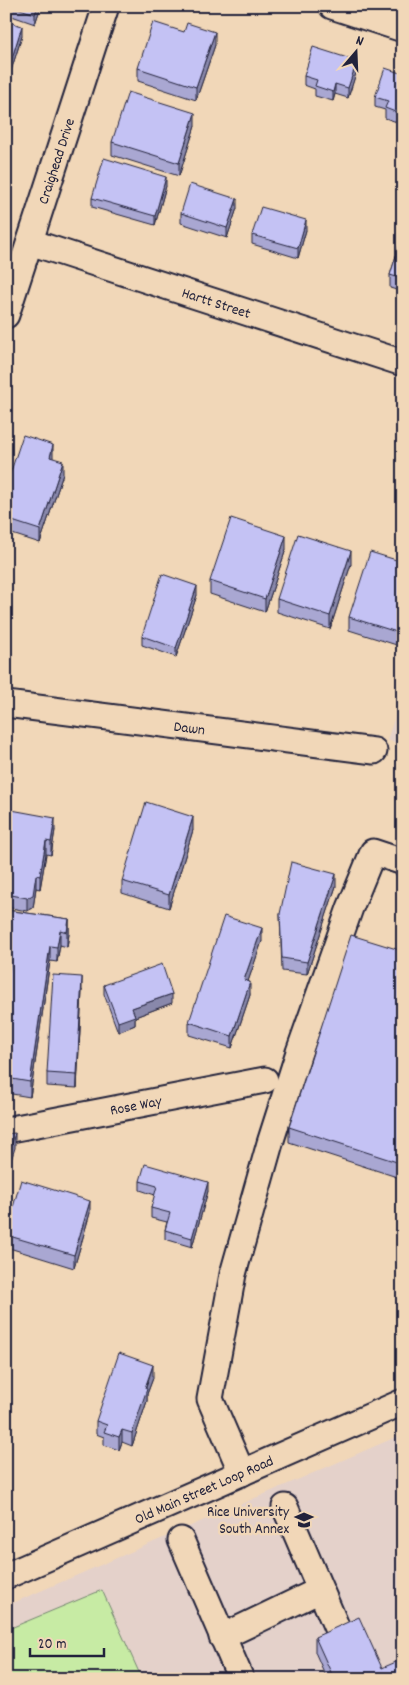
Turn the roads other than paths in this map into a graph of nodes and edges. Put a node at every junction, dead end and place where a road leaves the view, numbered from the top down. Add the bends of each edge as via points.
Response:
1 (106, 6) edge
2 (332, 6) edge
3 (403, 29) edge
4 (30, 242) junction
5 (6, 315) edge
6 (403, 363) edge
7 (6, 704) edge
8 (374, 751) dead end
9 (403, 862) edge
10 (265, 1080) dead end
11 (6, 1130) edge
12 (403, 1402) edge
13 (242, 1473) junction
14 (286, 1508) dead end
15 (181, 1540) dead end
16 (6, 1576) edge
17 (320, 1590) junction
18 (222, 1636) junction
19 (342, 1640) edge
20 (241, 1679) edge

1 - 4 street, Craighead Drive
2 - 3 street
4 - 5 street, Craighead Drive
4 - 6 street, Hartt Street
7 - 8 street, Dawn
9 - 13 street via 373,852 353,900 293,1070 233,1274 210,1399
10 - 11 street, Rose Way
12 - 13 street, Old Main Street Loop Road
13 - 16 street, Old Main Street Loop Road
14 - 17 street
15 - 18 street
17 - 18 street
17 - 19 street
18 - 20 street

